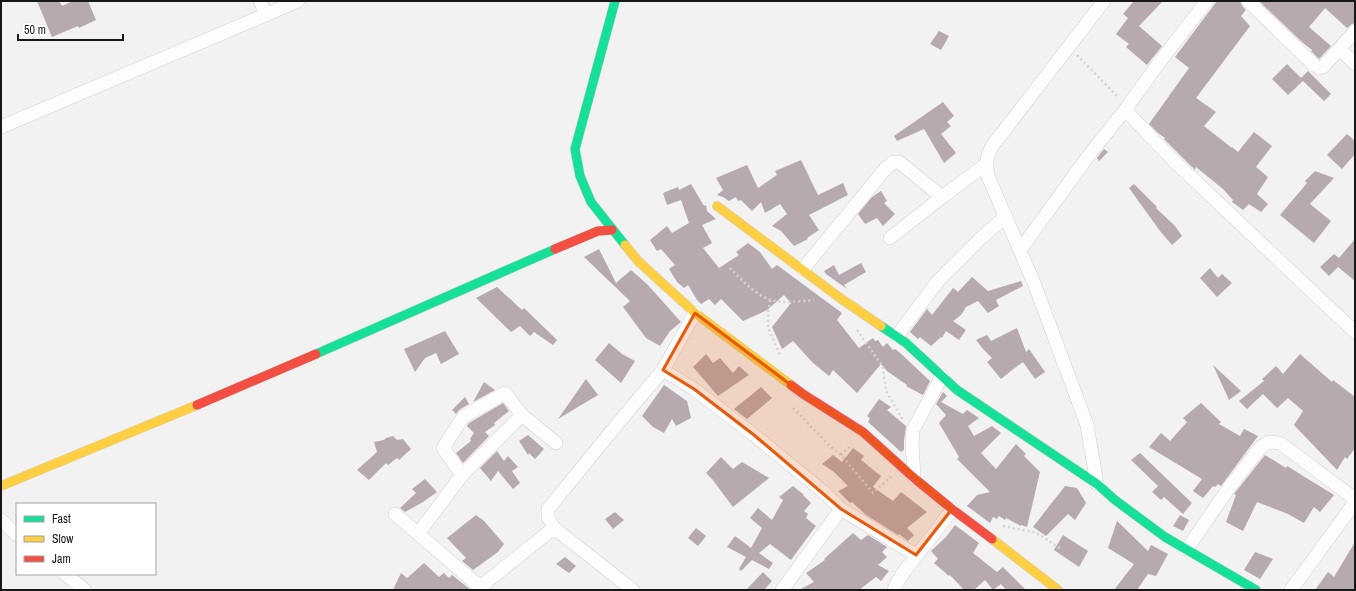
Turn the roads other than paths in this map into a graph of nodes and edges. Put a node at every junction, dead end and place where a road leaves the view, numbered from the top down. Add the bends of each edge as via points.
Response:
1 (260, 1) edge
2 (298, 1) edge
3 (615, 1) edge
4 (1104, 1) edge
5 (1207, 1) edge
6 (1248, 1) edge
7 (266, 15) junction
8 (1355, 31) edge
9 (1340, 49) junction
10 (1355, 64) edge
11 (1125, 110) junction
12 (1, 127) edge
13 (986, 164) junction
14 (942, 197) junction
15 (717, 206) dead end
16 (1006, 216) junction
17 (612, 230) junction
18 (890, 238) dead end
19 (1020, 250) junction
20 (803, 270) junction
21 (695, 313) junction
22 (1355, 332) edge
23 (897, 336) junction
24 (663, 370) junction
25 (942, 376) junction
26 (522, 415) junction
27 (556, 443) dead end
28 (462, 475) junction
29 (914, 478) junction
30 (1097, 484) junction
31 (1, 486) edge
32 (1355, 501) edge
33 (952, 509) junction
34 (841, 510) junction
35 (395, 514) dead end
36 (1, 520) edge
37 (554, 528) junction
38 (16, 534) edge
39 (418, 534) junction
40 (1187, 549) junction
41 (916, 555) junction
42 (66, 575) edge
43 (481, 588) edge
44 (85, 590) edge
45 (633, 590) edge
46 (782, 590) edge
47 (894, 590) edge
48 (1058, 590) edge
49 (1256, 590) edge
50 (1291, 590) edge

1 - 7 street
2 - 7 street
3 - 17 street via 575,149 580,176 591,202
4 - 13 street via 993,145 987,155
5 - 11 street
6 - 9 street via 1319,68
7 - 12 street
8 - 9 street
9 - 10 street
11 - 19 street
11 - 22 street via 1175,162
13 - 14 street
13 - 16 street via 988,176
14 - 18 street
14 - 20 street via 899,162 894,162 886,168
15 - 20 street
16 - 19 street
16 - 23 street via 938,281
17 - 21 street via 638,261
17 - 31 street via 598,231 585,236 312,357
19 - 30 street via 1087,425
20 - 23 street
21 - 24 street
21 - 29 street via 803,394 863,432
23 - 25 street
24 - 34 street via 694,389 754,435 826,494
24 - 37 street via 548,509 548,517
25 - 29 street via 914,430
25 - 30 street via 957,390
26 - 27 street
26 - 28 street
26 - 28 street via 505,393 463,417 443,448
28 - 39 street
29 - 33 street
30 - 40 street via 1159,532
32 - 40 street via 1280,443 1269,442 1238,476
32 - 50 street
33 - 41 street
33 - 48 street
34 - 41 street
34 - 46 street
35 - 39 street
36 - 38 street
37 - 43 street
37 - 45 street
39 - 43 street
40 - 49 street
41 - 47 street via 899,577
42 - 44 street

